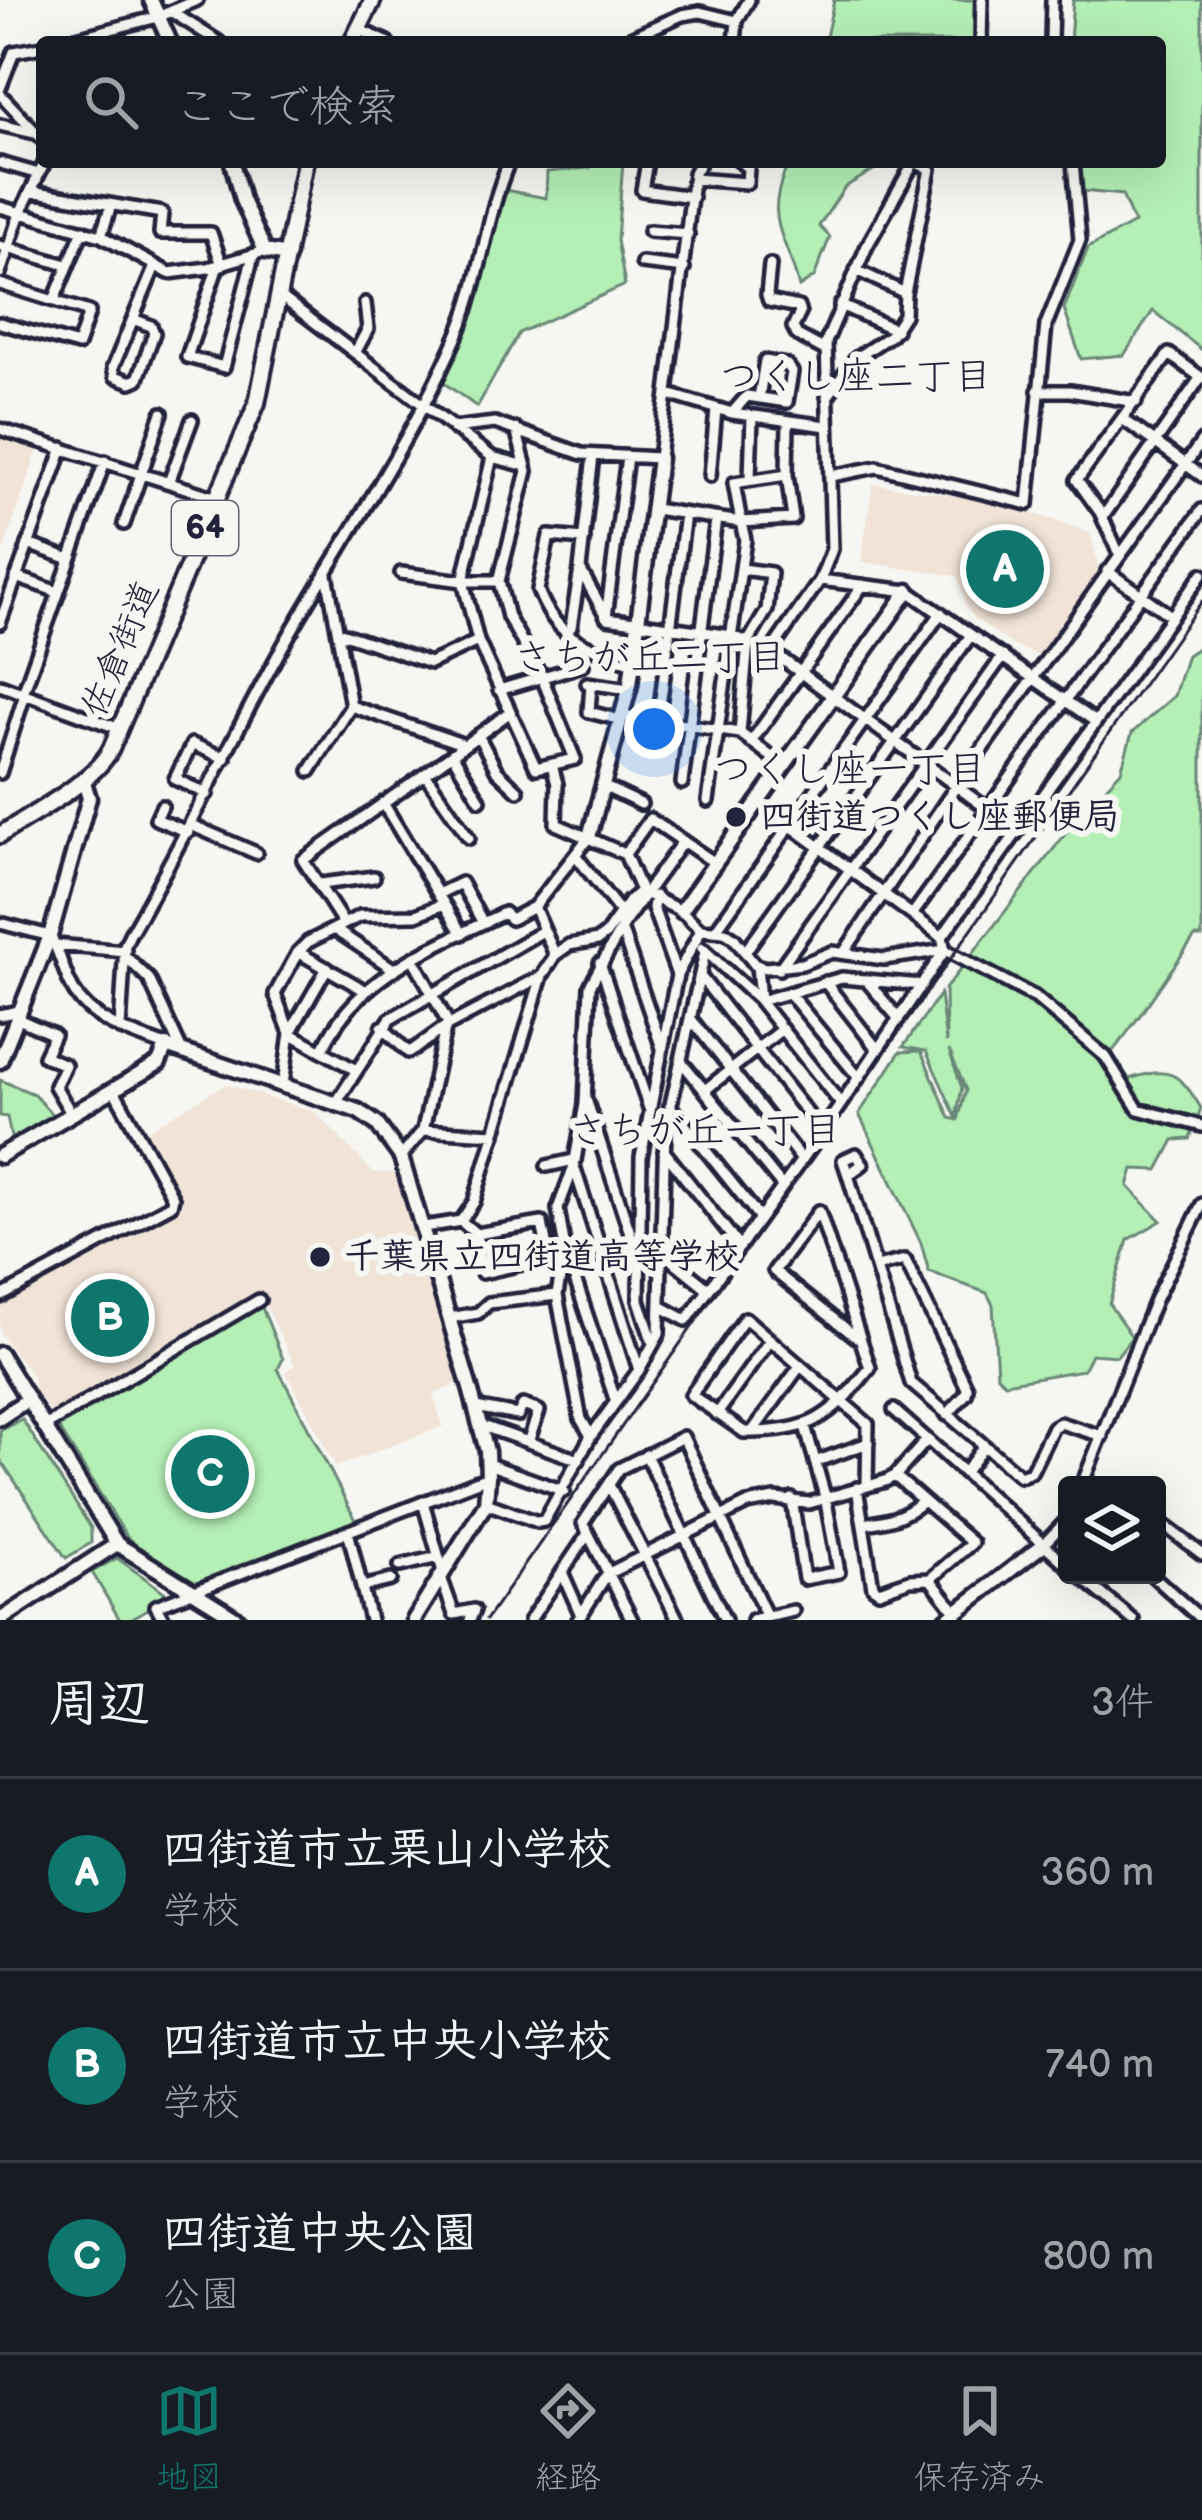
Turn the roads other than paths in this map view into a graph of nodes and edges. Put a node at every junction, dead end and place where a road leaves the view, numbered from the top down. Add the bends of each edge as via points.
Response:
1 (151, 0) edge
2 (197, 0) edge
3 (374, 0) edge
4 (749, 0) edge
5 (982, 0) edge
6 (1052, 0) edge
7 (172, 12) junction
8 (158, 17) junction
9 (737, 21) junction
10 (84, 36) edge
11 (167, 36) edge
12 (210, 36) edge
13 (355, 36) edge
14 (642, 36) edge
15 (736, 36) edge
16 (981, 36) edge
17 (1051, 36) edge
18 (36, 48) edge
19 (0, 91) edge
20 (0, 125) edge
21 (36, 133) edge
22 (36, 135) edge
23 (0, 163) edge
24 (42, 168) edge
25 (234, 168) edge
26 (303, 168) edge
27 (507, 168) edge
28 (646, 168) edge
29 (698, 168) edge
30 (748, 168) edge
31 (911, 168) edge
32 (928, 168) edge
33 (1074, 168) edge
34 (39, 174) junction
35 (694, 178) junction
36 (31, 191) junction
37 (692, 197) junction
38 (111, 206) junction
39 (0, 207) edge
40 (20, 213) junction
41 (83, 230) junction
42 (649, 231) dead end
43 (688, 234) junction
44 (101, 236) junction
45 (4, 247) edge
46 (259, 254) junction
47 (288, 255) junction
48 (642, 263) dead end
49 (67, 265) junction
50 (220, 265) junction
51 (155, 266) junction
52 (770, 266) dead end
53 (684, 268) junction
54 (856, 269) junction
55 (0, 272) edge
56 (0, 284) edge
57 (904, 293) junction
58 (280, 296) junction
59 (54, 301) junction
60 (365, 303) dead end
61 (840, 305) junction
62 (133, 319) junction
63 (0, 323) edge
64 (896, 330) junction
65 (825, 350) junction
66 (355, 353) junction
67 (1201, 377) edge
68 (1038, 391) junction
69 (668, 394) junction
70 (759, 398) junction
71 (827, 398) junction
72 (1136, 402) junction
73 (422, 403) junction
74 (716, 409) junction
75 (162, 413) dead end
76 (732, 413) junction
77 (752, 416) junction
78 (193, 420) dead end
79 (1124, 420) junction
80 (788, 421) junction
81 (827, 426) junction
82 (453, 428) junction
83 (0, 429) edge
84 (516, 429) junction
85 (1202, 441) edge
86 (1155, 442) junction
87 (63, 448) junction
88 (593, 456) junction
89 (492, 458) junction
90 (627, 458) junction
91 (659, 458) junction
92 (105, 461) junction
93 (1186, 465) junction
94 (526, 466) junction
95 (141, 472) junction
96 (788, 475) junction
97 (710, 476) dead end
98 (831, 476) junction
99 (1202, 476) edge
100 (750, 479) junction
101 (169, 482) junction
102 (218, 498) junction
103 (654, 509) junction
104 (1202, 510) edge
105 (685, 514) junction
106 (1102, 518) junction
107 (716, 519) junction
108 (741, 522) junction
109 (124, 524) dead end
110 (584, 539) junction
111 (28, 544) junction
112 (1119, 554) junction
113 (70, 559) junction
114 (580, 569) junction
115 (742, 569) junction
116 (1107, 571) junction
117 (401, 572) dead end
118 (327, 574) junction
119 (1202, 574) edge
120 (16, 577) junction
121 (820, 580) junction
122 (463, 581) junction
123 (499, 581) junction
124 (863, 585) junction
125 (908, 591) junction
126 (58, 592) junction
127 (1142, 595) junction
128 (941, 613) junction
129 (1171, 616) junction
130 (605, 617) junction
131 (638, 622) junction
132 (0, 623) edge
133 (572, 627) dead end
134 (670, 628) junction
135 (338, 632) junction
136 (701, 632) junction
137 (971, 635) junction
138 (731, 636) junction
139 (478, 640) junction
140 (748, 642) junction
141 (1003, 656) junction
142 (632, 664) junction
143 (583, 665) dead end
144 (801, 673) junction
145 (541, 675) junction
146 (1033, 677) junction
147 (0, 685) edge
148 (629, 689) junction
149 (499, 690) junction
150 (24, 693) junction
151 (833, 696) junction
152 (1066, 700) junction
153 (350, 706) junction
154 (509, 713) junction
155 (622, 718) junction
156 (864, 719) junction
157 (658, 722) junction
158 (1096, 722) junction
159 (688, 728) junction
160 (120, 729) junction
161 (717, 731) junction
162 (740, 733) junction
163 (478, 735) junction
164 (895, 741) junction
165 (751, 742) junction
166 (465, 745) junction
167 (452, 754) junction
168 (226, 758) junction
169 (925, 764) junction
170 (552, 765) junction
171 (782, 765) junction
172 (310, 771) dead end
173 (0, 773) edge
174 (425, 774) junction
175 (83, 779) junction
176 (682, 783) dead end
177 (603, 786) junction
178 (956, 786) junction
179 (518, 790) dead end
180 (207, 794) junction
181 (480, 800) dead end
182 (708, 801) dead end
183 (758, 801) junction
184 (383, 803) junction
185 (641, 804) dead end
186 (163, 806) dead end
187 (988, 809) junction
188 (788, 824) junction
189 (189, 829) junction
190 (1018, 831) junction
191 (0, 835) edge
192 (589, 837) junction
193 (469, 838) dead end
194 (683, 841) junction
195 (820, 848) junction
196 (256, 854) dead end
197 (625, 854) junction
198 (577, 856) junction
199 (715, 863) junction
200 (851, 870) junction
201 (374, 877) dead end
202 (321, 884) junction
203 (648, 893) junction
204 (882, 893) junction
205 (441, 899) junction
206 (534, 907) junction
207 (681, 910) junction
208 (621, 913) junction
209 (912, 915) junction
210 (0, 923) edge
211 (483, 923) junction
212 (339, 926) junction
213 (621, 928) junction
214 (543, 931) junction
215 (715, 931) junction
216 (462, 934) junction
217 (699, 934) junction
218 (942, 937) junction
219 (53, 940) junction
220 (945, 950) junction
221 (845, 951) junction
222 (298, 952) junction
223 (705, 952) junction
224 (745, 952) junction
225 (125, 954) junction
226 (555, 955) junction
227 (414, 960) junction
228 (600, 963) junction
229 (757, 965) junction
230 (327, 968) junction
231 (779, 969) junction
232 (395, 970) junction
233 (677, 975) junction
234 (542, 976) junction
235 (700, 976) junction
236 (866, 980) junction
237 (825, 982) junction
238 (922, 985) junction
239 (366, 991) junction
240 (432, 992) junction
241 (789, 993) junction
242 (760, 1001) junction
243 (18, 1014) junction
244 (0, 1015) edge
245 (691, 1018) junction
246 (899, 1019) junction
247 (447, 1026) junction
248 (382, 1028) junction
249 (120, 1029) junction
250 (782, 1029) junction
251 (290, 1033) junction
252 (166, 1046) junction
253 (662, 1049) junction
254 (758, 1049) junction
255 (878, 1050) junction
256 (182, 1051) junction
257 (322, 1051) junction
258 (681, 1060) junction
259 (0, 1061) edge
260 (356, 1070) junction
261 (731, 1070) junction
262 (859, 1078) junction
263 (283, 1085) junction
264 (114, 1090) junction
265 (705, 1090) junction
266 (586, 1097) junction
267 (336, 1103) junction
268 (841, 1104) junction
269 (670, 1106) junction
270 (650, 1111) junction
271 (72, 1115) junction
272 (1202, 1126) edge
273 (423, 1130) junction
274 (822, 1132) junction
275 (495, 1134) junction
276 (664, 1151) junction
277 (0, 1156) edge
278 (401, 1157) junction
279 (802, 1160) junction
280 (574, 1163) junction
281 (547, 1166) dead end
282 (848, 1175) dead end
283 (782, 1186) junction
284 (1202, 1204) edge
285 (760, 1218) junction
286 (461, 1221) junction
287 (424, 1227) junction
288 (476, 1234) junction
289 (636, 1242) junction
290 (740, 1247) junction
291 (602, 1248) junction
292 (661, 1251) junction
293 (566, 1254) junction
294 (549, 1258) junction
295 (876, 1267) junction
296 (708, 1289) junction
297 (557, 1295) junction
298 (0, 1297) edge
299 (259, 1300) dead end
300 (660, 1306) junction
301 (450, 1318) junction
302 (857, 1339) junction
303 (770, 1340) junction
304 (653, 1343) junction
305 (0, 1354) edge
306 (800, 1366) junction
307 (639, 1370) junction
308 (27, 1400) junction
309 (616, 1402) junction
310 (842, 1403) junction
311 (476, 1407) junction
312 (894, 1410) dead end
313 (718, 1414) junction
314 (947, 1415) junction
315 (0, 1418) edge
316 (480, 1425) junction
317 (805, 1426) junction
318 (43, 1427) junction
319 (752, 1432) junction
320 (591, 1436) junction
321 (1102, 1436) junction
322 (528, 1442) junction
323 (930, 1442) junction
324 (868, 1443) junction
325 (984, 1446) junction
326 (646, 1455) junction
327 (579, 1460) junction
328 (815, 1462) junction
329 (488, 1470) junction
330 (965, 1472) junction
331 (895, 1476) junction
332 (1086, 1476) edge
333 (609, 1485) junction
334 (862, 1487) junction
335 (564, 1491) junction
336 (825, 1496) junction
337 (792, 1499) junction
338 (423, 1502) junction
339 (922, 1502) junction
340 (486, 1503) junction
341 (722, 1516) junction
342 (863, 1524) junction
343 (1166, 1527) edge
344 (1058, 1529) edge
345 (348, 1531) junction
346 (587, 1535) junction
347 (685, 1535) junction
348 (117, 1544) junction
349 (1043, 1545) junction
350 (646, 1554) junction
351 (1202, 1554) edge
352 (438, 1557) junction
353 (1058, 1558) edge
354 (400, 1566) dead end
355 (562, 1572) junction
356 (607, 1574) junction
357 (443, 1578) junction
358 (930, 1579) junction
359 (391, 1580) dead end
360 (1090, 1584) edge
361 (1162, 1584) edge
362 (362, 1587) junction
363 (193, 1592) junction
364 (212, 1605) junction
365 (626, 1608) junction
366 (793, 1610) dead end
367 (766, 1615) junction
368 (951, 1615) edge
369 (580, 1617) edge
370 (1201, 1619) edge
371 (0, 1620) edge
372 (164, 1620) edge
373 (219, 1620) edge
374 (239, 1620) edge
375 (256, 1620) edge
376 (370, 1620) edge
377 (415, 1620) edge
378 (470, 1620) edge
379 (530, 1620) edge
380 (619, 1620) edge
381 (632, 1620) edge
382 (678, 1620) edge
383 (725, 1620) edge
384 (752, 1620) edge
385 (1132, 1620) edge

1 - 8 street
2 - 7 street
3 - 13 main road
4 - 9 street
5 - 16 street
6 - 17 street
7 - 8 street
7 - 12 street
8 - 10 street
8 - 11 street
9 - 14 street via 700,12
9 - 15 street
18 - 19 street via 14,52
19 - 21 street
20 - 22 street
23 - 34 street
24 - 34 street
25 - 46 street
26 - 47 main road, 佐倉街道 / 64
27 - 73 street via 467,311
28 - 37 street via 642,190
29 - 35 street
30 - 35 street via 747,183
31 - 54 street
32 - 57 street
33 - 68 street via 1080,240 1046,325
34 - 36 street
35 - 37 street
36 - 38 street
36 - 40 street
37 - 43 street
38 - 44 street
38 - 50 street via 162,213 160,233 211,233
39 - 40 street
40 - 41 street
40 - 45 street
41 - 44 street
41 - 49 street
42 - 43 street
43 - 53 street
44 - 51 street
45 - 49 street
45 - 55 street
46 - 47 street
46 - 50 street
46 - 50 street via 224,367 188,357
47 - 58 main road, 佐倉街道 / 64
48 - 53 street
49 - 59 street
50 - 51 street via 177,273
51 - 62 street
52 - 65 street via 770,302 798,308 797,335
53 - 69 street
54 - 57 street
54 - 61 street
56 - 59 street
57 - 64 street
58 - 66 street
58 - 102 main road, 佐倉街道 / 64 via 257,403
59 - 63 street via 89,312 78,345
60 - 66 street via 368,329
61 - 64 street
61 - 65 street
62 - 62 street via 113,367 130,382 154,333
64 - 71 street via 856,358
65 - 71 street
66 - 73 street
67 - 72 street via 1169,355
67 - 86 street
68 - 72 street
68 - 98 street via 1028,504 877,467
69 - 74 street
69 - 91 street
70 - 70 street via 788,403 788,365 764,361
70 - 76 street via 747,396
71 - 81 street
72 - 79 street
73 - 82 street
73 - 118 street
74 - 76 street
74 - 97 street
75 - 95 street
76 - 77 street
77 - 80 street
77 - 100 street
78 - 101 street
79 - 86 street
79 - 106 street via 1077,481
80 - 81 street
80 - 96 street
81 - 98 street
82 - 84 street via 486,422
82 - 89 street
83 - 87 street
84 - 88 street
84 - 94 street
85 - 93 street
86 - 93 street
86 - 106 street
87 - 92 street
87 - 111 street
88 - 90 street
88 - 110 street
89 - 94 street
89 - 122 street
90 - 91 street
90 - 130 street
91 - 103 street
92 - 95 street
92 - 113 street
93 - 99 street
93 - 112 street
94 - 123 street
95 - 101 street
95 - 109 street
96 - 100 street
96 - 108 street via 793,519
98 - 121 street via 833,542
100 - 108 street via 734,484
101 - 102 street
102 - 160 main road, 佐倉街道 / 64
103 - 105 street
103 - 131 street
104 - 127 street
105 - 107 street
105 - 134 street
106 - 112 street
107 - 108 street
107 - 136 street
108 - 115 street
110 - 114 street
110 - 142 street via 549,536 540,597 559,631
111 - 113 street
111 - 120 street
112 - 116 street
113 - 126 street
114 - 130 street
114 - 133 street
115 - 138 street
115 - 140 street via 771,573 767,610
116 - 127 street
116 - 146 street
117 - 122 street
118 - 135 street
118 - 168 street
119 - 129 street
120 - 126 street
120 - 132 street
121 - 124 street
121 - 144 street via 771,651
122 - 123 street
122 - 139 street
123 - 145 street via 508,617
124 - 125 street
124 - 144 street
125 - 128 street
125 - 151 street
126 - 150 street
127 - 129 street
127 - 152 street
128 - 137 street
128 - 156 street
129 - 158 street
130 - 131 street
131 - 134 street
131 - 142 street
134 - 136 street
134 - 157 street
135 - 139 street via 430,662
135 - 153 street
136 - 138 street
136 - 159 street
137 - 141 street
137 - 164 street
138 - 140 street
138 - 161 street
139 - 149 street
140 - 162 street
141 - 146 street
141 - 169 street
142 - 148 street
143 - 145 street
144 - 151 street
144 - 165 street
145 - 149 street
145 - 170 street via 574,758
146 - 152 street
146 - 178 street
147 - 150 street
148 - 155 street
148 - 155 street via 588,683 589,712
149 - 154 street
150 - 160 street
150 - 173 street
151 - 156 street
151 - 171 street
152 - 158 street
152 - 187 street
153 - 166 street
153 - 172 street
154 - 163 street
154 - 170 street via 536,768
155 - 157 street
155 - 177 street
156 - 164 street
156 - 188 street
157 - 159 street
158 - 190 street
159 - 161 street
159 - 176 street
160 - 175 main road, 佐倉街道 / 64
161 - 162 street
161 - 182 street
162 - 165 street
163 - 166 street
163 - 179 street
164 - 169 street
164 - 195 street
165 - 171 street
166 - 167 street
167 - 174 street
167 - 181 street
168 - 180 street
168 - 180 street via 191,744 176,779
169 - 178 street
169 - 200 street
170 - 192 street via 556,824
171 - 183 street
174 - 184 street
174 - 193 street
175 - 191 main road, 佐倉街道 / 64
175 - 219 street via 89,798
177 - 185 street
177 - 192 street
178 - 187 street
178 - 204 street
180 - 189 street
183 - 188 street
183 - 199 street
184 - 202 street via 303,860
184 - 205 street
186 - 189 street via 156,819
187 - 190 street
187 - 209 street
188 - 195 street
188 - 215 street
189 - 196 street
189 - 225 street
190 - 218 street
192 - 197 street
192 - 198 street
194 - 197 street via 650,819
194 - 199 street
194 - 203 street
195 - 200 street
195 - 224 street
197 - 203 street
198 - 206 street
198 - 208 street
199 - 207 street
200 - 204 street
200 - 231 street
201 - 202 street
202 - 212 street
203 - 207 street
203 - 208 street
203 - 213 street
203 - 233 street
204 - 209 street
204 - 221 street
205 - 211 street via 461,883
205 - 212 street via 416,916 360,916
205 - 216 street
206 - 211 street
206 - 214 street
207 - 217 street
208 - 226 street via 598,940
209 - 218 street
210 - 219 street
211 - 216 street
212 - 222 street
212 - 232 street
213 - 228 street
213 - 253 street
214 - 226 street
214 - 240 street
215 - 217 street
215 - 224 street
216 - 227 street
217 - 223 street
217 - 233 street
218 - 220 street
219 - 225 street
219 - 243 street
219 - 249 street via 75,993
220 - 221 street via 884,959
220 - 238 street
220 - 272 street via 1035,997 1106,1057 1138,1109
221 - 231 street
222 - 230 street
222 - 251 street via 275,994
223 - 235 street
223 - 242 street
224 - 229 street
225 - 249 street
225 - 256 street via 149,979
226 - 234 street
227 - 232 street
227 - 240 street
228 - 266 street via 590,986
228 - 270 street
229 - 231 street
229 - 242 street
230 - 239 street
230 - 251 street
232 - 239 street
233 - 253 street
234 - 247 street
234 - 275 street
235 - 245 street
235 - 254 street
236 - 237 street
236 - 238 street
236 - 246 street
237 - 241 street
237 - 255 street
238 - 246 street
239 - 257 street
240 - 247 street
240 - 248 street
241 - 242 street
241 - 262 street
242 - 250 street
243 - 244 street
243 - 259 street
243 - 271 street via 54,1035 44,1056 65,1065 55,1086
245 - 258 street
245 - 261 street
246 - 255 street
247 - 248 street via 408,1052
247 - 273 street
248 - 260 street
249 - 252 street
250 - 254 street
250 - 268 street
251 - 257 street
251 - 263 street
252 - 256 street
252 - 264 street via 159,1063
253 - 270 street
254 - 261 street
254 - 274 street
255 - 262 street
256 - 263 street
257 - 260 street
258 - 265 street
258 - 269 street
260 - 267 street
261 - 265 street
261 - 279 street
262 - 268 street
263 - 267 street
264 - 271 street
264 - 298 street via 171,1205
265 - 283 street
266 - 280 street
266 - 289 street
267 - 278 street via 372,1119
268 - 274 street
269 - 276 street
269 - 285 street
270 - 289 street
271 - 277 street
273 - 275 street
273 - 278 street
274 - 279 street
275 - 286 street
276 - 290 street
276 - 292 street
278 - 287 street
279 - 283 street
280 - 281 street
280 - 291 street
280 - 293 street via 558,1209
282 - 295 street
283 - 285 street
284 - 321 street
285 - 290 street
286 - 287 street
286 - 288 street
287 - 301 street
288 - 294 street via 542,1223
288 - 294 street via 482,1273
289 - 291 street
289 - 304 street via 639,1300
290 - 296 street
291 - 293 street
291 - 307 street
292 - 296 street
292 - 300 street
293 - 294 street
293 - 297 street
293 - 309 street
295 - 314 street via 911,1383
295 - 314 street via 905,1259 967,1388
296 - 300 street via 686,1320
297 - 301 street
297 - 320 street
299 - 318 street
300 - 304 street
301 - 311 street
302 - 302 street via 774,1271 819,1211 845,1298
302 - 310 street via 870,1368
303 - 306 street
303 - 313 street
303 - 313 street via 745,1318 691,1395
304 - 307 street
305 - 308 street
306 - 310 street
306 - 319 street
307 - 309 street
308 - 315 street
308 - 318 street
309 - 320 street
310 - 317 street
310 - 324 street via 868,1424
311 - 316 street
311 - 322 street via 539,1411
312 - 323 street
313 - 319 street
314 - 325 street
316 - 322 street
316 - 329 street
317 - 319 street
317 - 328 street
318 - 348 street
320 - 327 street
321 - 325 street via 1053,1427 1025,1476
321 - 332 street
322 - 327 street
323 - 330 street
323 - 331 street
324 - 328 street
324 - 334 street
325 - 330 street
326 - 333 street via 619,1469
326 - 341 street via 683,1437
326 - 347 street
327 - 335 street
328 - 336 street
329 - 335 street
329 - 338 street
329 - 340 street
330 - 349 street
331 - 334 street
331 - 339 street
333 - 346 street via 583,1523
333 - 350 street
334 - 336 street
334 - 342 street
335 - 340 street via 538,1522
336 - 337 street
336 - 337 street via 839,1572 804,1579
337 - 341 street via 762,1499
338 - 345 street
338 - 352 street
339 - 342 street via 891,1520
339 - 358 street via 971,1543
340 - 357 street
341 - 347 street
341 - 367 street
342 - 358 street via 872,1587
343 - 351 street
344 - 349 street
345 - 362 street
345 - 363 street
346 - 355 street
346 - 356 street
347 - 350 street
347 - 383 street
348 - 363 street
348 - 371 street
349 - 353 street
349 - 368 street
350 - 356 street
350 - 382 street
352 - 354 street
352 - 357 street
355 - 369 street
355 - 379 street
356 - 365 street
356 - 369 street
357 - 377 street
357 - 378 street via 454,1614 473,1610
358 - 368 street
359 - 362 street
360 - 385 street
361 - 370 street
362 - 376 street
363 - 364 street
363 - 372 street via 156,1606
364 - 373 street
364 - 374 street
364 - 375 street
365 - 380 street
365 - 381 street
366 - 367 street
367 - 384 street

